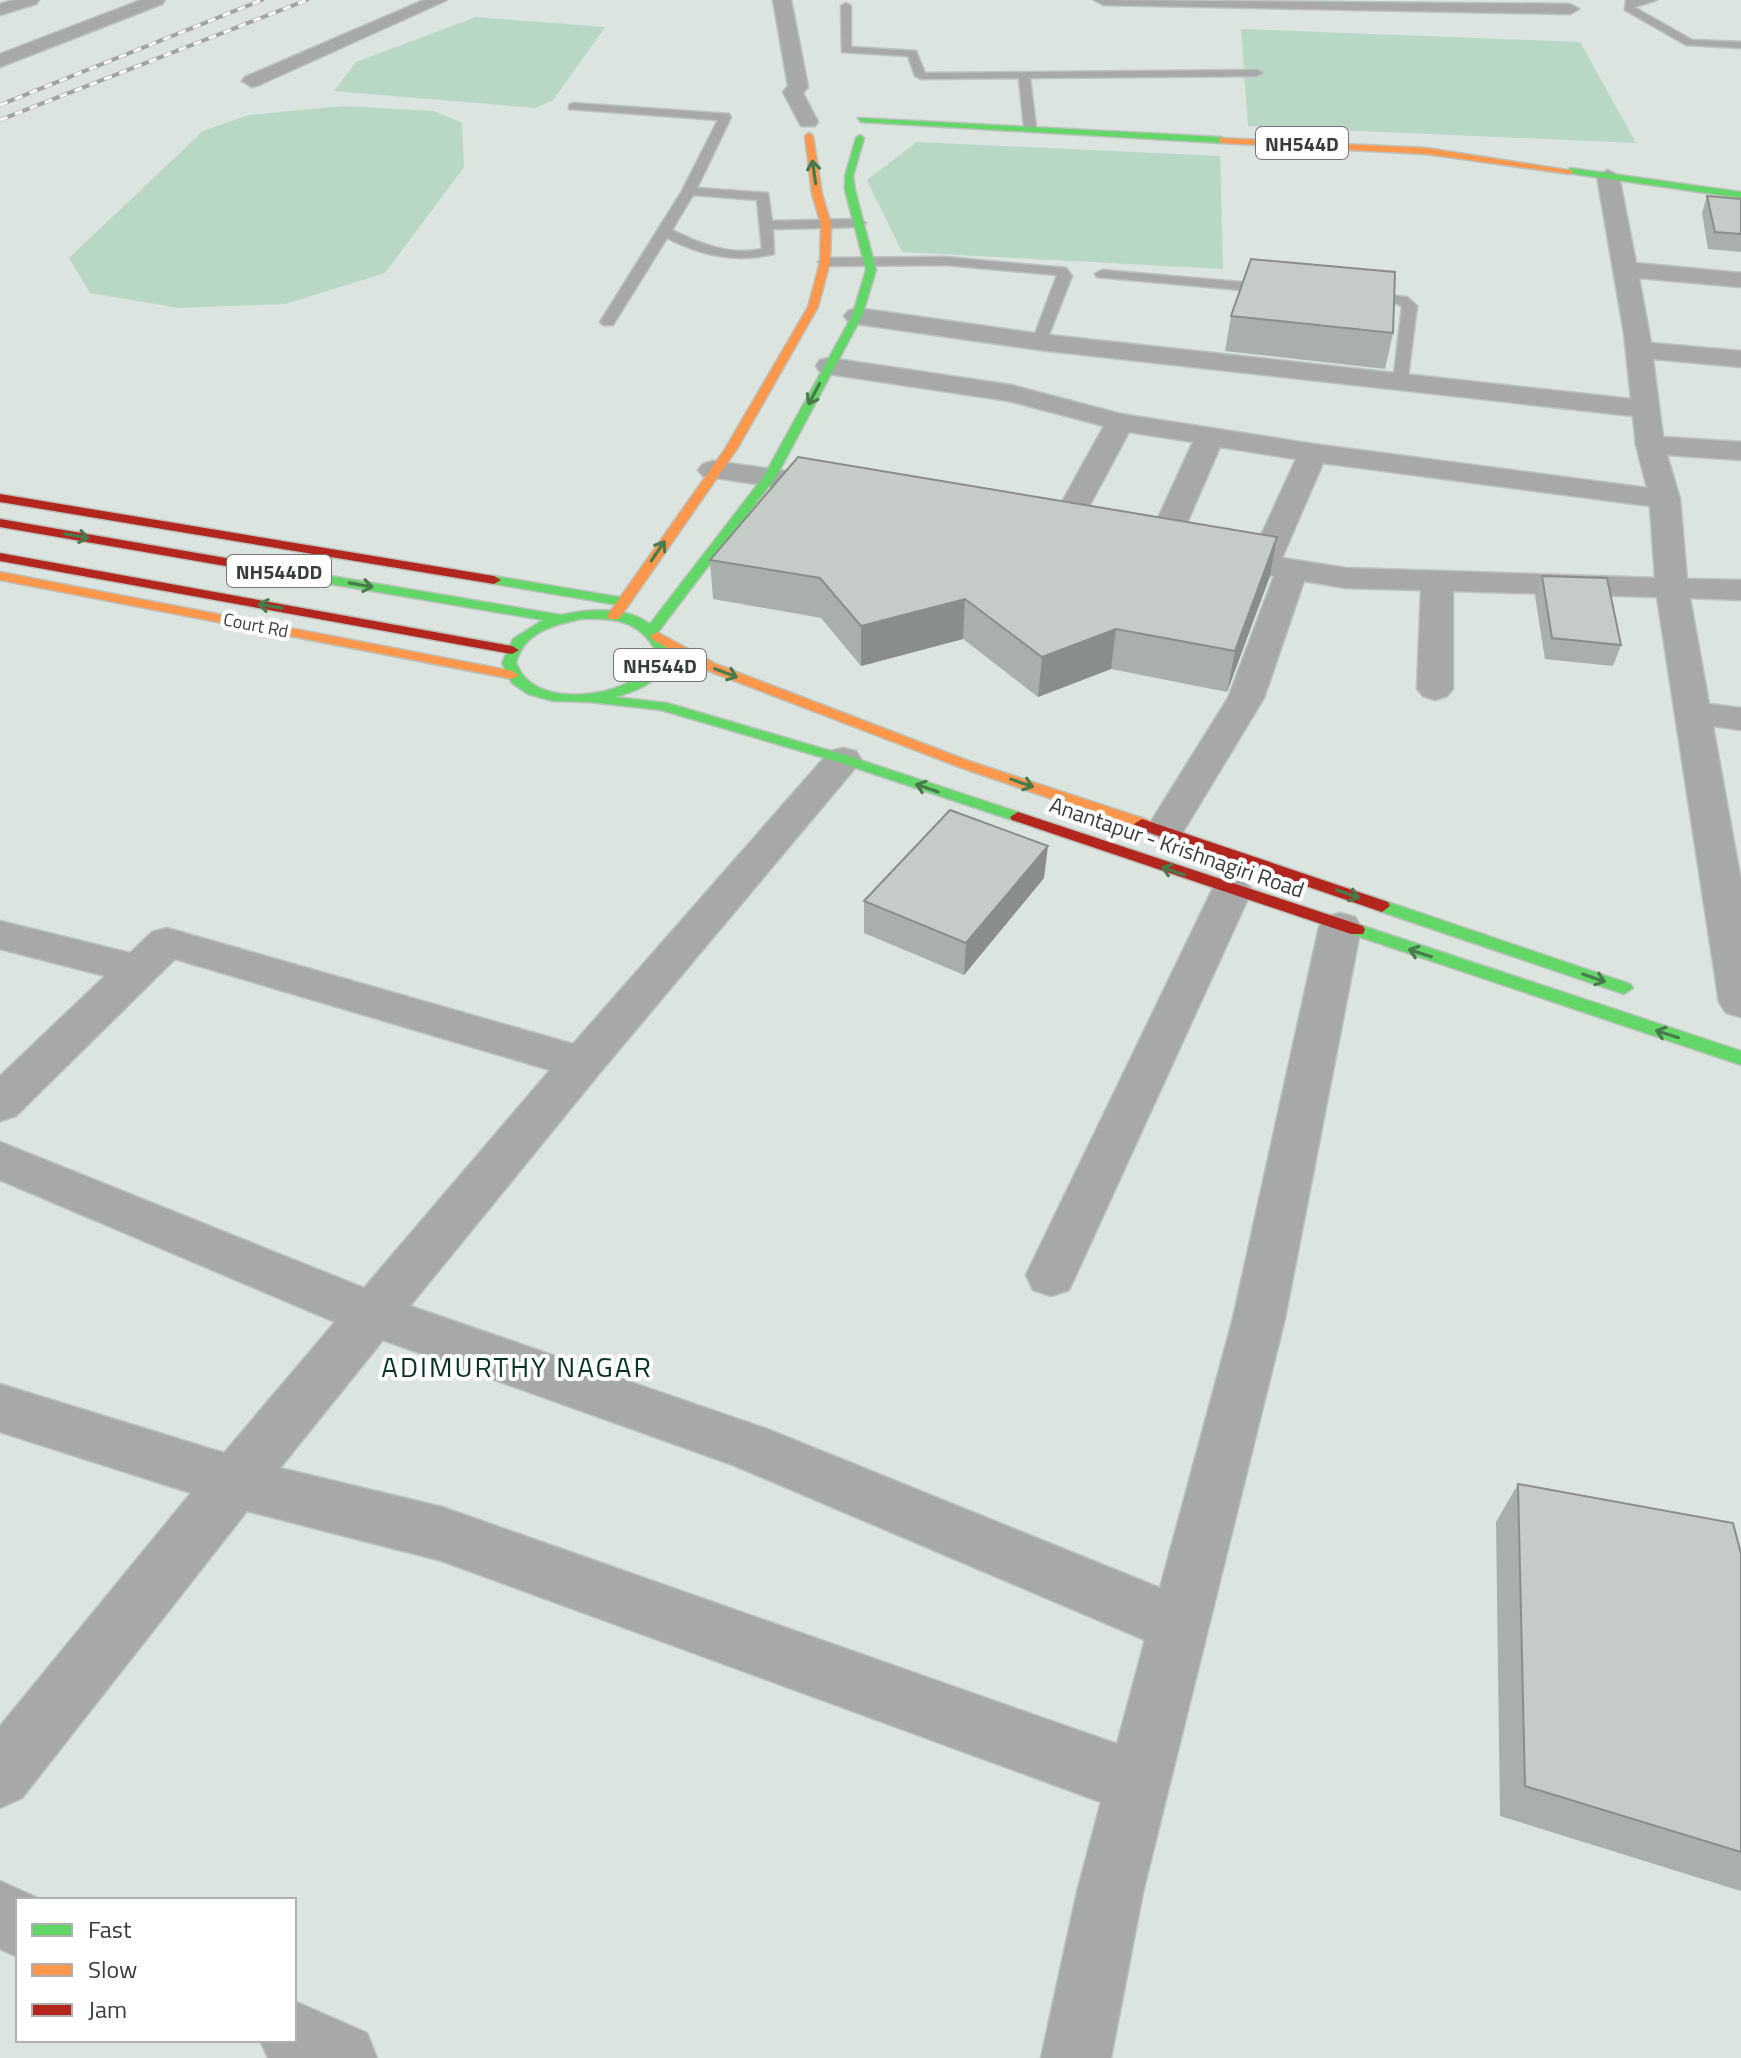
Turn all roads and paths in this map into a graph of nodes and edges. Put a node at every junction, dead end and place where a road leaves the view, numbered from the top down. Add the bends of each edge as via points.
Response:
1 (30, 0) edge
2 (156, 0) edge
3 (438, 0) edge
4 (782, 0) edge
5 (1103, 0) edge
6 (1123, 0) edge
7 (1652, 0) edge
8 (1187, 1) edge
9 (1253, 1) edge
10 (1319, 2) edge
11 (1383, 3) edge
12 (846, 6) dead end
13 (1570, 9) dead end
14 (0, 10) edge
15 (0, 40) edge
16 (1741, 45) edge
17 (42, 46) junction
18 (0, 61) edge
19 (1257, 73) dead end
20 (1024, 75) junction
21 (252, 81) dead end
22 (573, 107) dead end
23 (820, 118) junction
24 (1030, 127) junction
25 (865, 129) junction
26 (1608, 180) junction
27 (689, 191) junction
28 (1741, 195) edge
29 (1741, 202) edge
30 (859, 223) junction
31 (826, 224) junction
32 (768, 225) junction
33 (665, 232) junction
34 (825, 262) junction
35 (870, 264) junction
36 (1624, 269) junction
37 (1102, 274) dead end
38 (1741, 280) edge
39 (1287, 290) edge
40 (1348, 295) edge
41 (857, 316) junction
42 (608, 322) dead end
43 (1049, 343) junction
44 (1638, 350) junction
45 (1741, 359) edge
46 (829, 366) junction
47 (1401, 382) junction
48 (1030, 398) junction
49 (1646, 409) junction
50 (1120, 422) junction
51 (1210, 436) junction
52 (1650, 445) junction
53 (1741, 451) edge
54 (1313, 453) junction
55 (713, 470) junction
56 (770, 477) junction
57 (844, 489) edge
58 (0, 498) edge
59 (1665, 499) junction
60 (0, 523) edge
61 (1063, 527) edge
62 (0, 557) edge
63 (1278, 567) junction
64 (0, 576) edge
65 (1437, 581) junction
66 (1672, 587) junction
67 (1741, 590) edge
68 (619, 609) junction
69 (559, 619) junction
70 (655, 633) junction
71 (512, 650) junction
72 (512, 675) junction
73 (1435, 689) dead end
74 (594, 699) junction
75 (1691, 712) junction
76 (1741, 719) edge
77 (843, 759) junction
78 (1164, 831) junction
79 (1232, 890) junction
80 (1340, 927) junction
81 (0, 935) edge
82 (138, 970) junction
83 (1637, 993) dead end
84 (1741, 1002) edge
85 (1741, 1058) edge
86 (582, 1063) junction
87 (0, 1104) edge
88 (0, 1160) edge
89 (1051, 1275) dead end
90 (373, 1315) junction
91 (0, 1408) edge
92 (235, 1482) junction
93 (1180, 1625) junction
94 (0, 1776) edge
95 (1139, 1784) junction
96 (296, 2037) edge
97 (342, 2058) edge
98 (1076, 2058) edge

1 - 14 street
2 - 17 street
3 - 21 street
4 - 23 street via 798,87 793,92
5 - 6 street
6 - 8 street
7 - 16 lane via 1630,2 1629,8 1690,43
8 - 9 street
9 - 10 street
10 - 11 street
11 - 13 street
12 - 20 lane via 848,51 912,53 923,76
15 - 17 street
17 - 18 street
19 - 20 lane
20 - 24 lane
22 - 27 lane via 725,117
23 - 25 main road, NH544D
23 - 25 main road, NH544D via 833,140
31 -> 23 main road via 817,194
24 - 25 main road, NH544D
24 - 26 main road, NH544D via 1426,151
25 - 26 main road, NH544D via 1407,157
25 - 30 main road, NH544D via 849,176
26 - 28 main road, NH544D
26 - 29 main road, NH544D
26 - 36 street
27 - 32 lane via 763,196
27 - 33 lane
30 - 31 lane
30 - 35 main road, NH544D
31 - 32 lane
31 - 34 main road
32 - 33 lane via 769,251 752,254 707,251
33 - 42 lane
34 - 35 lane
34 - 55 main road via 813,307 731,449
35 - 41 main road, NH544D
35 - 43 lane via 945,261 1061,271 1065,276
36 - 38 street
36 - 44 street
37 - 39 lane
40 - 47 lane via 1402,300 1410,306
41 - 43 street
41 - 46 main road, NH544D
43 - 47 street
43 - 48 street
44 - 45 street
44 - 49 street
46 - 48 street
46 -> 56 main road, NH544D
47 - 49 street
48 - 50 street
49 - 52 street
50 - 51 street
50 - 61 street
51 - 54 street
51 - 63 street via 1147,543
52 - 53 street
52 - 59 street
54 - 59 street
54 - 63 street
55 - 56 street
68 -> 55 main road
56 - 57 street
56 - 70 main road, NH544D
58 - 68 main road
59 - 66 street
60 -> 69 main road, Anantapur - Krishnagiri Road / NH544DD
71 -> 62 main road, NH544DD
63 - 65 street via 1346,578
63 - 78 street via 1246,698
64 - 72 main road, Court Rd
65 - 66 street
65 - 73 street
66 - 67 street
66 - 75 street
68 - 69 main road, Anantapur - Krishnagiri Road / NH544D
68 - 70 main road, Anantapur - Krishnagiri Road / NH544D
69 - 71 main road, Anantapur - Krishnagiri Road / NH544D via 523,637
70 - 74 main road, Anantapur - Krishnagiri Road / NH544D via 663,648 653,674 617,695
70 -> 78 main road, Anantapur - Krishnagiri Road via 726,673 964,764
71 - 72 main road
72 - 74 main road, Anantapur - Krishnagiri Road / NH544D via 542,695
74 - 77 main road, Anantapur - Krishnagiri Road via 662,706
75 - 76 street
75 - 84 street
79 -> 77 main road, Anantapur - Krishnagiri Road
77 - 86 street
78 -> 83 main road, Anantapur - Krishnagiri Road
79 - 80 main road, Anantapur - Krishnagiri Road
79 - 89 street
85 -> 80 main road, Anantapur - Krishnagiri Road
80 - 93 street via 1259,1318
81 - 82 street
82 - 86 street via 167,942
82 - 87 street
86 - 90 street
88 - 90 street
90 - 92 street
90 - 93 street via 748,1446
91 - 92 street
92 - 94 street
92 - 95 street via 442,1534
93 - 95 street
95 - 98 street via 1110,1892
96 - 97 street

